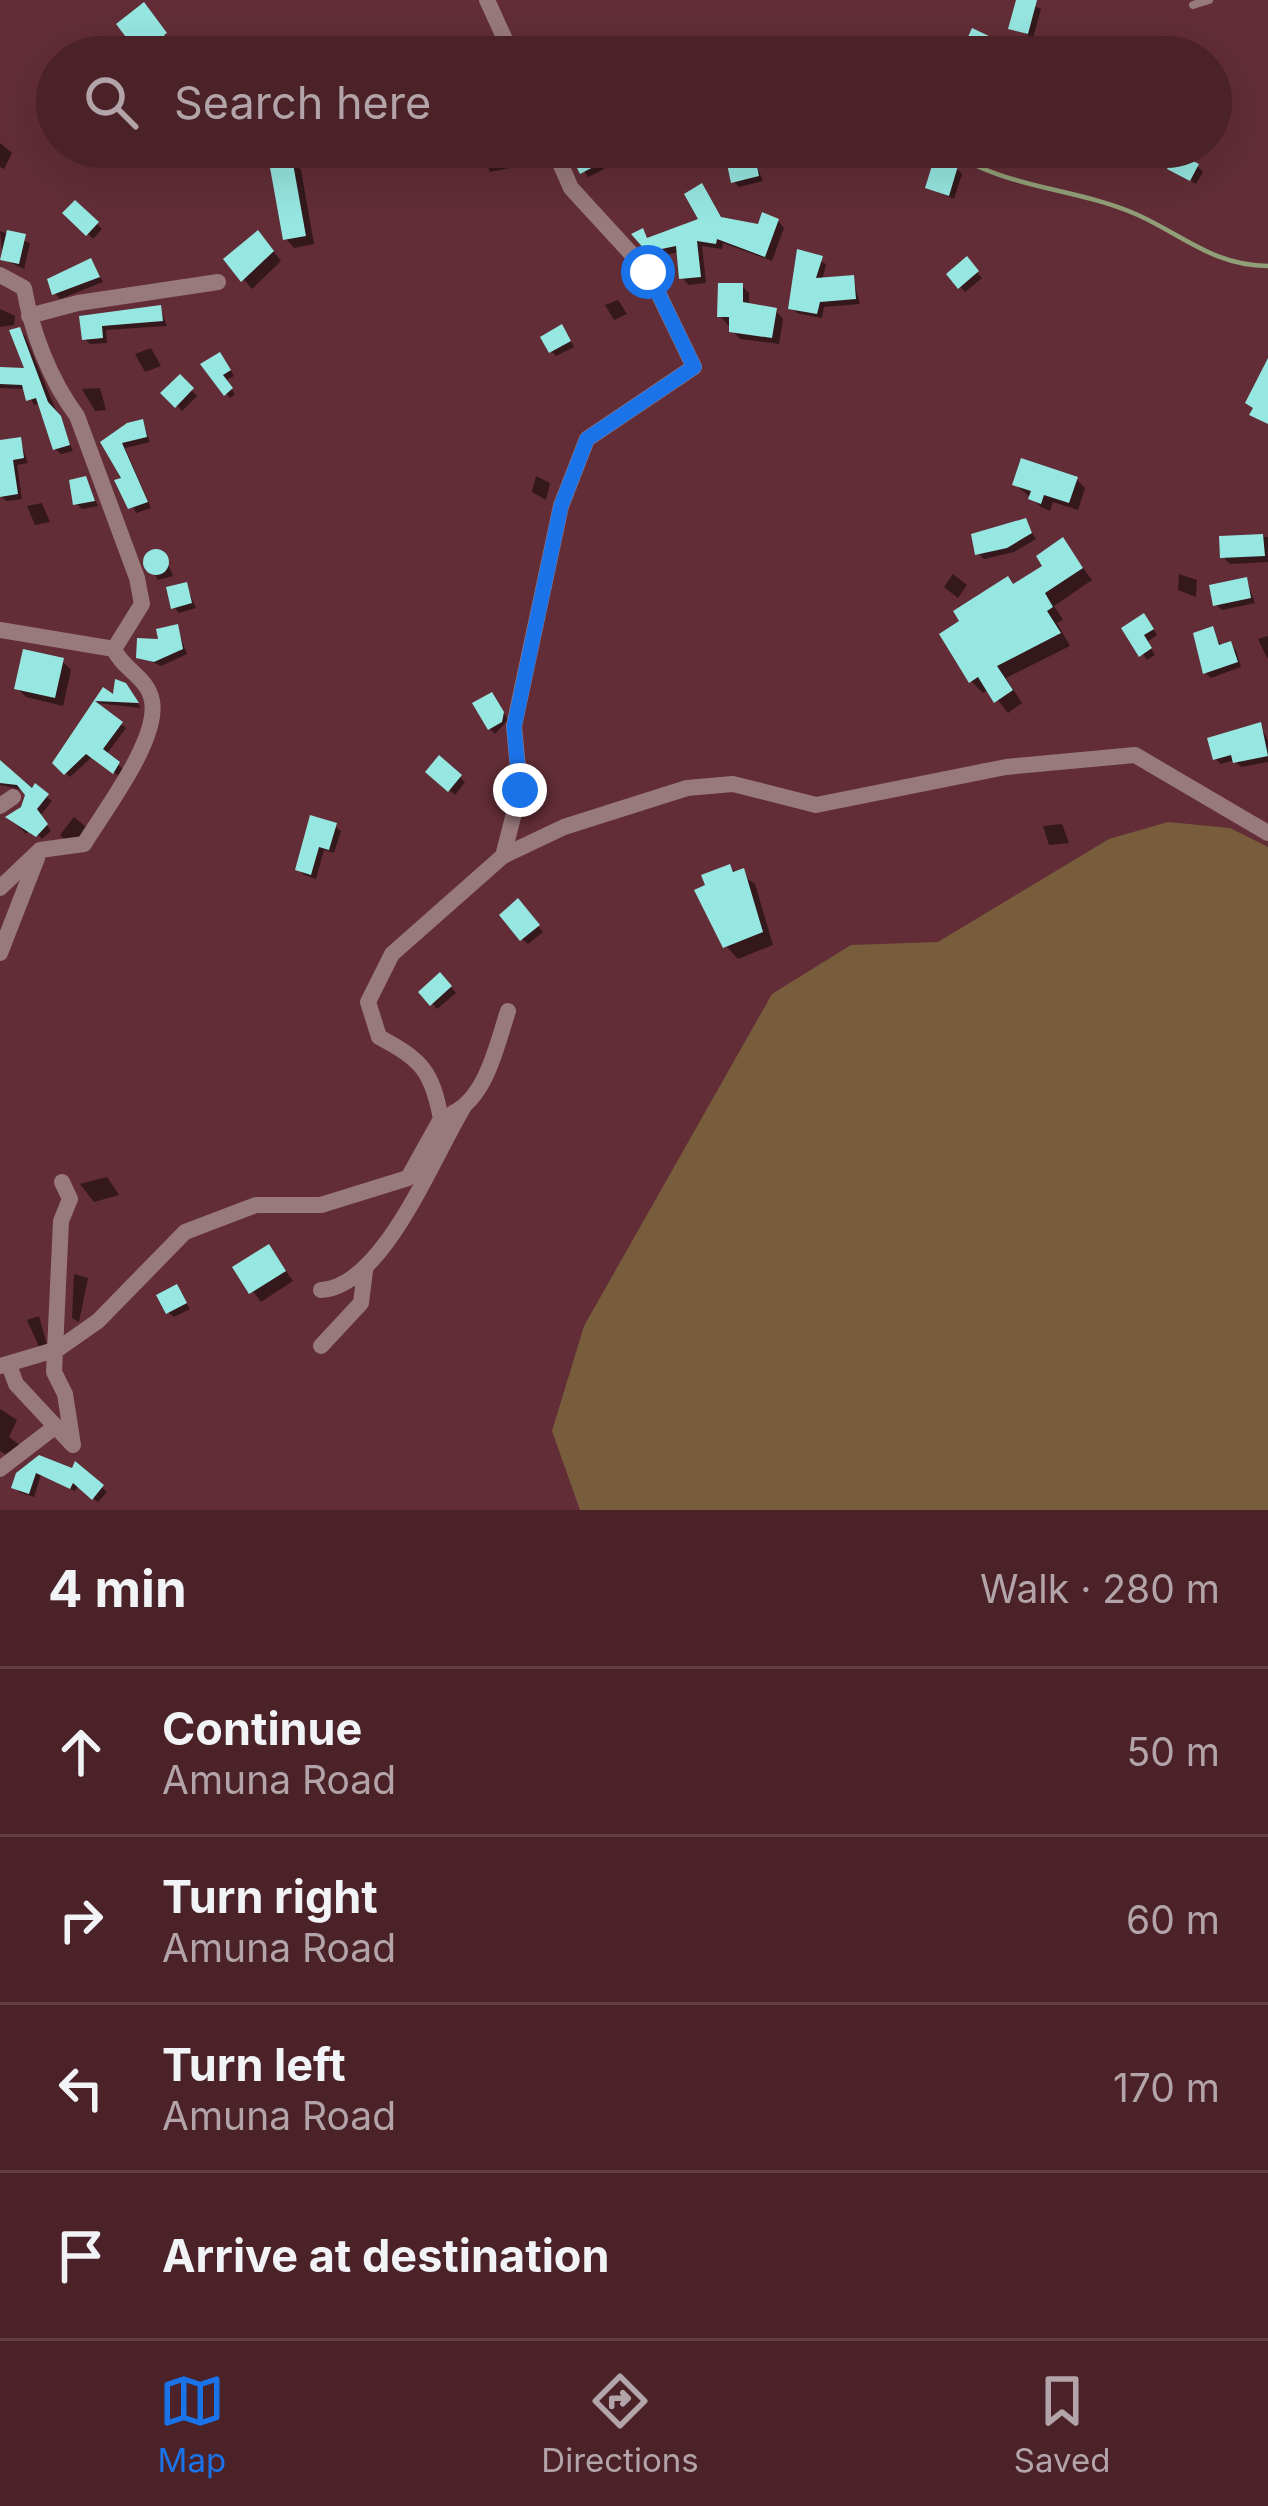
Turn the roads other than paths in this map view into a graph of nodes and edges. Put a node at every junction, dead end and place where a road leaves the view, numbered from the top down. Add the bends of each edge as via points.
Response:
1 (487, 0) edge
2 (1209, 0) edge
3 (1193, 5) dead end
4 (503, 36) edge
5 (563, 168) edge
6 (0, 274) edge
7 (218, 282) dead end
8 (28, 316) junction
9 (0, 630) edge
10 (114, 649) junction
11 (1268, 832) edge
12 (40, 850) junction
13 (503, 856) junction
14 (0, 888) edge
15 (0, 953) edge
16 (508, 1011) dead end
17 (463, 1108) junction
18 (441, 1119) junction
19 (62, 1182) dead end
20 (365, 1270) junction
21 (320, 1290) dead end
22 (321, 1346) dead end
23 (58, 1349) junction
24 (4, 1365) edge
25 (56, 1426) junction
26 (0, 1469) edge

1 - 4 street
2 - 3 lane
5 - 13 street via 648,272 694,367 587,439 561,506 514,727 520,790
6 - 8 street via 24,288
7 - 8 street
8 - 10 street via 77,416 137,578 142,604
9 - 10 street
10 - 12 street via 153,702 145,742 84,844
11 - 13 street via 1135,755 1006,767 816,805 733,784 687,788 564,827
12 - 14 street
12 - 15 street
13 - 18 street via 392,954 368,1002 379,1037 416,1057 434,1085
16 - 17 street via 489,1069
17 - 18 street
17 - 20 street
18 - 23 street via 408,1178 321,1205 256,1205 184,1232 98,1321
19 - 23 street via 70,1198 58,1254
20 - 21 street via 338,1289
20 - 22 street via 361,1303
23 - 24 street
23 - 25 street via 53,1372 73,1445
24 - 25 street
25 - 26 street

